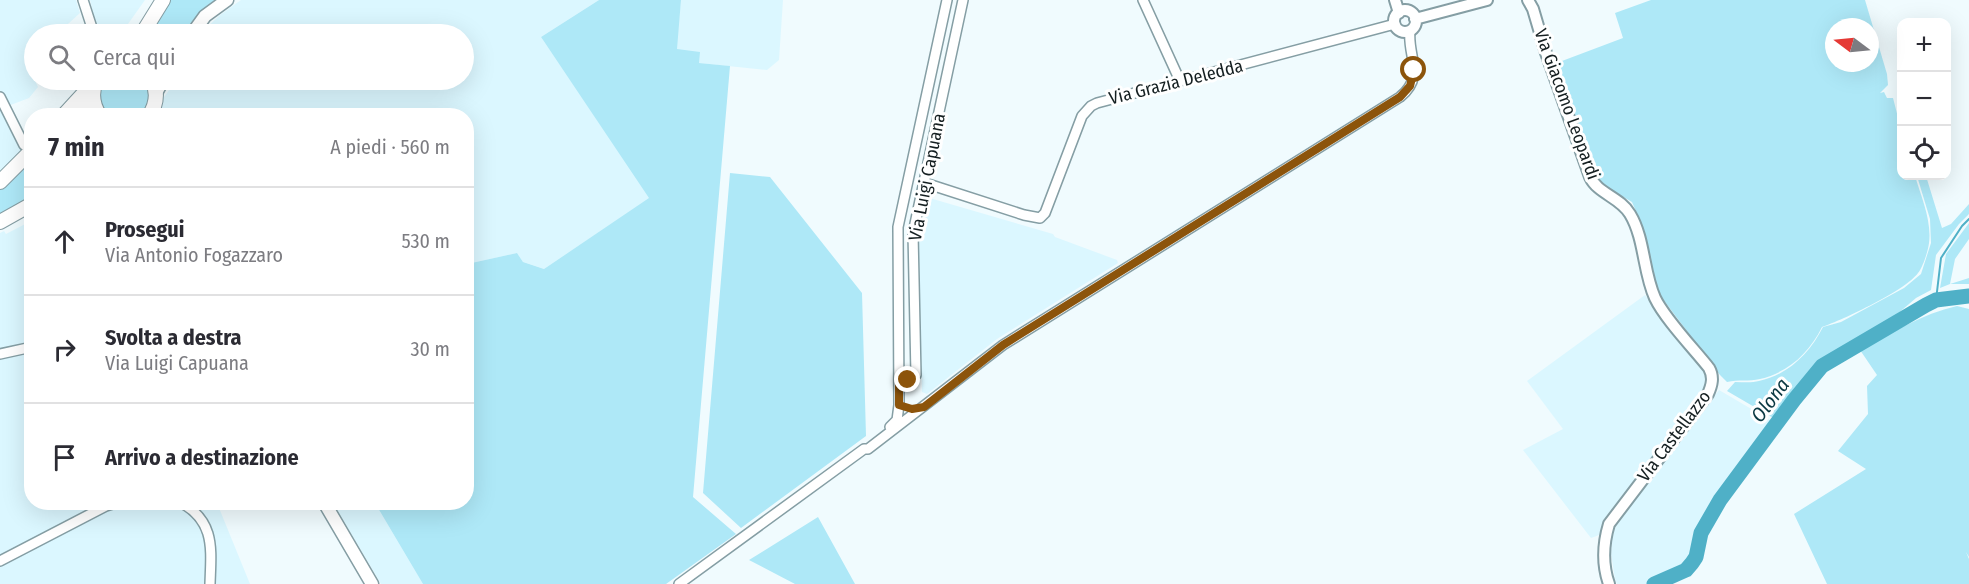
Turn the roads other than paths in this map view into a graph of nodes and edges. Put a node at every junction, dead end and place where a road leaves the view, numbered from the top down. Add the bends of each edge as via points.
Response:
1 (83, 0) edge
2 (163, 0) edge
3 (226, 0) edge
4 (947, 0) edge
5 (963, 0) edge
6 (1143, 0) edge
7 (1395, 0) edge
8 (1487, 0) edge
9 (1528, 0) edge
10 (1399, 13) junction
11 (1416, 19) junction
12 (90, 24) edge
13 (148, 24) edge
14 (199, 24) edge
15 (1395, 24) junction
16 (1410, 31) junction
17 (1180, 81) junction
18 (87, 90) edge
19 (94, 90) edge
20 (154, 90) edge
21 (92, 96) junction
22 (0, 98) edge
23 (70, 108) edge
24 (84, 108) edge
25 (95, 108) edge
26 (153, 108) edge
27 (24, 145) edge
28 (24, 157) edge
29 (0, 182) edge
30 (925, 183) junction
31 (24, 210) edge
32 (0, 222) edge
33 (1655, 298) joint
34 (24, 349) edge
35 (0, 354) edge
36 (899, 378) junction
37 (899, 405) junction
38 (924, 407) junction
39 (864, 449) junction
40 (94, 510) edge
41 (192, 510) edge
42 (329, 510) edge
43 (0, 561) edge
44 (210, 584) edge
45 (372, 584) edge
46 (679, 584) edge
47 (1608, 584) edge

1 - 12 street
2 - 13 main road
3 - 14 main road
4 - 36 street, Via Luigi Capuana via 898,227
5 - 30 street, Via Luigi Capuana
6 - 17 street
7 - 10 street
8 - 11 street
9 - 33 street, Via Giacomo Leopardi via 1590,177 1629,211
10 - 11 street via 1409,11
10 - 15 street
11 - 16 street
15 - 16 street via 1399,30
15 - 17 street, Via Grazia Deledda
16 - 38 street via 1414,76 1400,97 1003,345
17 - 30 street, Via Grazia Deledda via 1097,103 1086,111 1040,218
18 - 23 main road
19 - 21 main road
20 - 26 main road
21 - 24 main road
21 - 25 main road
22 - 27 street
28 - 29 main road
30 - 36 street, Via Luigi Capuana via 913,233 916,375 908,380
31 - 32 main road
33 - 47 street, Via Castellazzo via 1709,368 1712,381 1708,394 1609,524 1604,550
34 - 35 street
36 - 37 street, Via Luigi Capuana
37 - 38 street
37 - 39 street via 895,423
38 - 39 street
39 - 46 street
40 - 43 street
41 - 44 street via 211,539
42 - 45 main road

